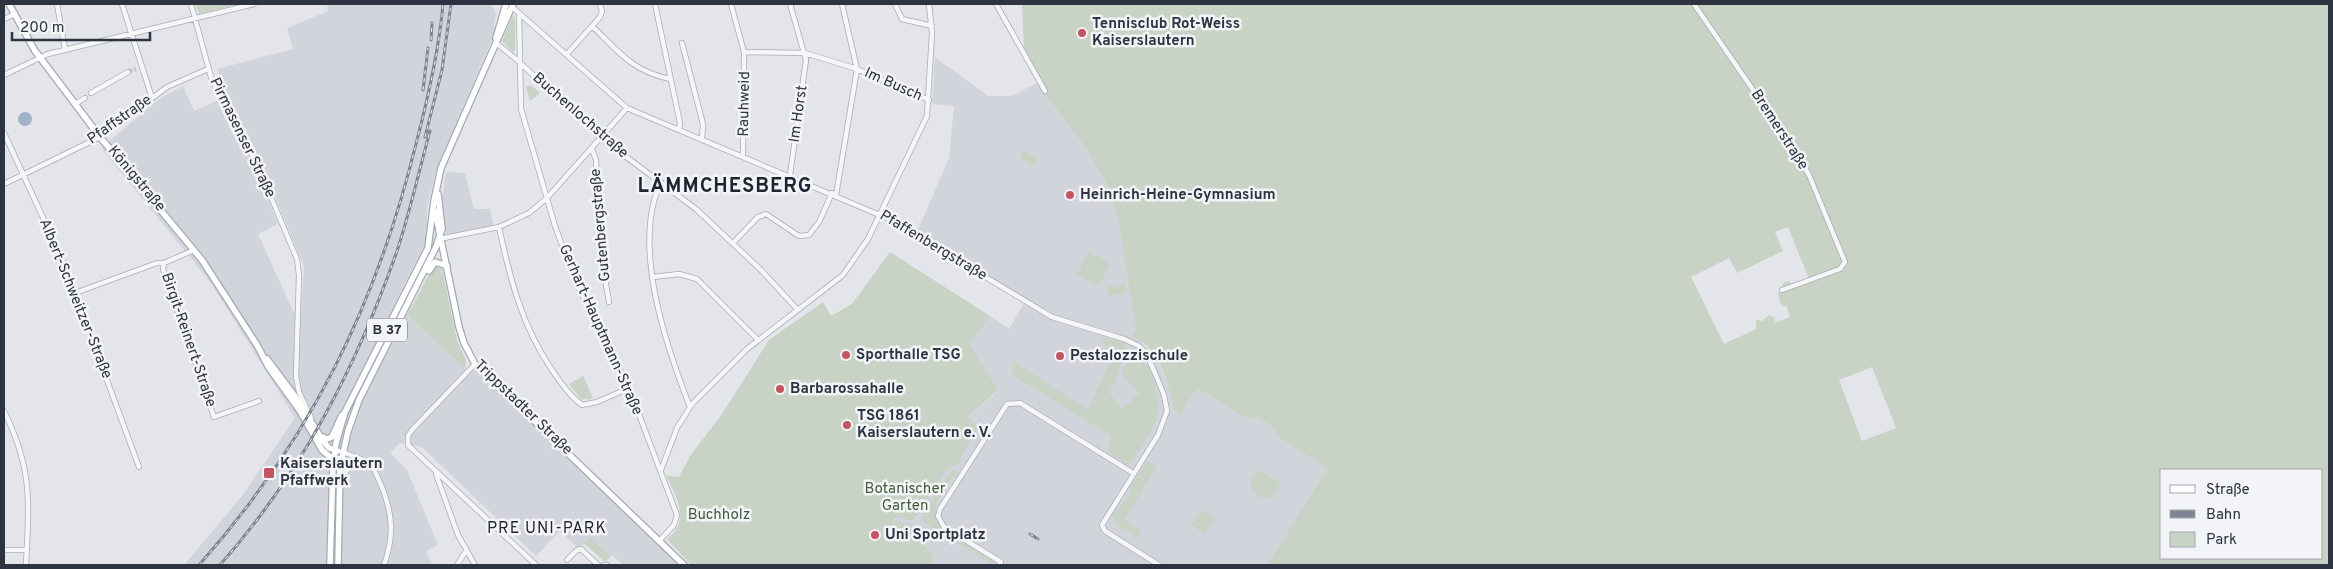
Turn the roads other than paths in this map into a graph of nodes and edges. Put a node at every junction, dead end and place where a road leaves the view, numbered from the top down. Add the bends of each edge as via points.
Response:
1 (9, 4) edge
2 (58, 4) edge
3 (122, 4) edge
4 (191, 4) edge
5 (254, 4) edge
6 (506, 4) edge
7 (600, 4) edge
8 (655, 4) edge
9 (731, 4) edge
10 (790, 4) edge
11 (842, 4) edge
12 (895, 4) edge
13 (929, 4) edge
14 (996, 4) edge
15 (1694, 4) edge
16 (513, 6) edge
17 (518, 11) junction
18 (15, 14) junction
19 (195, 18) junction
20 (4, 19) edge
21 (530, 21) junction
22 (520, 24) junction
23 (592, 26) junction
24 (932, 26) junction
25 (131, 33) junction
26 (496, 43) junction
27 (682, 43) dead end
28 (65, 49) junction
29 (744, 52) junction
30 (806, 53) junction
31 (567, 54) junction
32 (39, 57) junction
33 (519, 64) junction
34 (208, 69) junction
35 (858, 69) junction
36 (128, 72) tunnel mouth
37 (4, 75) edge
38 (670, 79) junction
39 (1045, 91) dead end
40 (91, 93) dead end
41 (85, 98) dead end
42 (152, 98) junction
43 (929, 100) junction
44 (75, 104) junction
45 (627, 108) junction
46 (679, 129) junction
47 (4, 133) edge
48 (100, 137) junction
49 (601, 138) junction
50 (702, 138) junction
51 (592, 149) junction
52 (743, 155) junction
53 (23, 175) junction
54 (790, 175) junction
55 (439, 180) junction
56 (662, 182) junction
57 (4, 184) edge
58 (834, 194) junction
59 (547, 198) junction
60 (433, 204) junction
61 (881, 215) junction
62 (499, 227) junction
63 (439, 240) junction
64 (733, 243) junction
65 (428, 248) junction
66 (194, 250) junction
67 (164, 264) junction
68 (447, 266) junction
69 (653, 277) junction
70 (417, 286) junction
71 (1782, 290) dead end
72 (75, 293) junction
73 (609, 302) dead end
74 (797, 309) junction
75 (758, 340) junction
76 (475, 364) junction
77 (296, 376) junction
78 (629, 388) junction
79 (286, 389) junction
80 (259, 401) dead end
81 (690, 407) junction
82 (4, 411) edge
83 (345, 412) junction
84 (312, 422) junction
85 (320, 436) junction
86 (335, 451) junction
87 (343, 452) junction
88 (334, 458) junction
89 (342, 459) junction
90 (361, 463) junction
91 (139, 467) dead end
92 (374, 470) junction
93 (661, 470) junction
94 (436, 473) junction
95 (1133, 473) junction
96 (340, 479) junction
97 (660, 540) junction
98 (4, 550) edge
99 (27, 550) junction
100 (466, 550) junction
101 (567, 560) dead end
102 (1000, 564) edge
103 (26, 565) edge
104 (330, 565) edge
105 (338, 565) edge
106 (384, 565) edge
107 (457, 565) edge
108 (475, 565) edge
109 (536, 565) edge
110 (598, 565) edge
111 (684, 565) edge
112 (1159, 565) edge

1 - 18 main road, Königstraße
2 - 28 street
3 - 25 street
4 - 19 street, Pirmasenser Straße
5 - 19 street
6 - 16 main road
6 - 26 main road, Trippstadter Straße / B 37
7 - 23 street via 600,17
8 - 38 street
9 - 29 street, Rauhweid
10 - 30 street
11 - 35 street
12 - 24 street via 902,19
13 - 24 street
14 - 39 street
15 - 71 street, Bremerstraße via 1795,150 1845,262 1838,270
16 - 17 street, Pfaffenbergstraße
16 - 26 main road, Trippstadter Straße / B 37
17 - 21 street, Pfaffenbergstraße
17 - 22 street, Gerhart-Hauptmann-Straße
18 - 20 street
18 - 32 main road, Königstraße
19 - 25 street
19 - 34 street, Pirmasenser Straße
21 - 22 street via 524,20
21 - 31 street, Pfaffenbergstraße
22 - 33 street, Gerhart-Hauptmann-Straße
23 - 31 street
23 - 38 street via 635,67
24 - 43 street
25 - 28 street
25 - 42 street via 138,68
26 - 33 street, Buchenlochstraße
26 - 55 main road, Trippstadter Straße / B 37 via 446,156
27 - 50 street via 703,124
28 - 32 street
29 - 30 street, Im Busch
29 - 52 street, Rauhweid
30 - 35 street, Im Busch
30 - 54 street, Im Horst
31 - 45 street, Pfaffenbergstraße
32 - 37 street
32 - 44 main road, Königstraße
33 - 49 street, Buchenlochstraße
33 - 59 street, Gerhart-Hauptmann-Straße via 521,109
34 - 42 street, Pfaffstraße via 174,83
34 - 77 street, Pirmasenser Straße via 223,104 258,164 297,259
35 - 43 street, Im Busch
35 - 58 street
36 - 40 street
38 - 46 street
41 - 44 street
42 - 48 street, Pfaffstraße
43 - 61 street via 926,122
44 - 48 main road, Königstraße
45 - 46 street, Pfaffenbergstraße
45 - 49 street
46 - 50 street, Pfaffenbergstraße
47 - 53 street, Albert-Schweitzer-Straße
48 - 53 street, Pfaffstraße
48 - 66 main road, Königstraße
49 - 51 street
49 - 56 street, Buchenlochstraße
50 - 52 street, Pfaffenbergstraße
51 - 59 street
51 - 73 street, Gutenbergstraße via 596,160 600,249
52 - 54 street, Pfaffenbergstraße
53 - 57 street, Pfaffstraße
53 - 72 street, Albert-Schweitzer-Straße via 58,248
54 - 58 street, Pfaffenbergstraße
55 - 60 main road, Trippstadter Straße / B 37
55 - 63 main road, Trippstadter Straße / B 37 via 442,229
56 - 64 street, Buchenlochstraße
56 - 69 street via 651,222
58 - 61 street, Pfaffenbergstraße
58 - 64 street via 809,235 799,236 766,214 758,217
59 - 62 street via 529,213
59 - 78 street, Gerhart-Hauptmann-Straße via 575,281
60 - 63 main road, B 37
60 - 65 main road, B 37
61 - 74 street via 862,251 843,275
61 - 95 street, Pfaffenbergstraße via 1046,314 1068,324 1134,342 1146,354 1164,395 1167,411 1163,424
62 - 63 street
62 - 78 street via 523,318 566,389 576,401 585,405
63 - 65 main road
63 - 68 main road, Trippstadter Straße
63 - 70 main road, B 37
64 - 74 street, Buchenlochstraße
65 - 83 main road, B 37
66 - 67 street, Birgit-Reinert-Straße
66 - 79 main road, Königstraße
67 - 72 street, Birgit-Reinert-Straße via 157,263
67 - 80 street, Birgit-Reinert-Straße via 162,269 214,417
68 - 70 main road via 435,262
68 - 76 main road, Trippstadter Straße via 461,335
69 - 75 street via 679,274 697,279
69 - 81 street via 662,321
70 - 87 main road, B 37 via 359,400
72 - 91 street, Albert-Schweitzer-Straße
74 - 75 street
75 - 81 street
76 - 94 street via 408,436 410,449
76 - 97 main road, Trippstadter Straße
77 - 79 street
77 - 84 street, Pirmasenser Straße
78 - 93 street, Gerhart-Hauptmann-Straße
79 - 84 main road, Königstraße
79 - 88 main road, Königstraße via 322,450
81 - 93 street via 677,428
82 - 99 street via 20,449 27,477
83 - 85 main road via 332,437
83 - 86 main road, B 37
84 - 85 main road, Königstraße
85 - 86 main road, Königstraße
86 - 87 main road
86 - 88 main road, B 37
87 - 89 main road, B 37
87 - 92 street via 365,459
88 - 89 main road
88 - 104 main road, B 37
89 - 90 street
89 - 96 main road, B 37
90 - 92 street
90 - 96 street via 352,464
92 - 106 street via 391,519 392,534
93 - 97 street, Gerhart-Hauptmann-Straße via 677,515 674,525
94 - 100 street
94 - 109 street
95 - 102 street via 1020,403 1007,404 938,516 941,524
95 - 112 street via 1102,525 1105,531
96 - 105 main road, B 37
97 - 111 main road, Trippstadter Straße
98 - 99 street
99 - 103 street
100 - 107 street
100 - 108 street
101 - 110 street via 581,549

